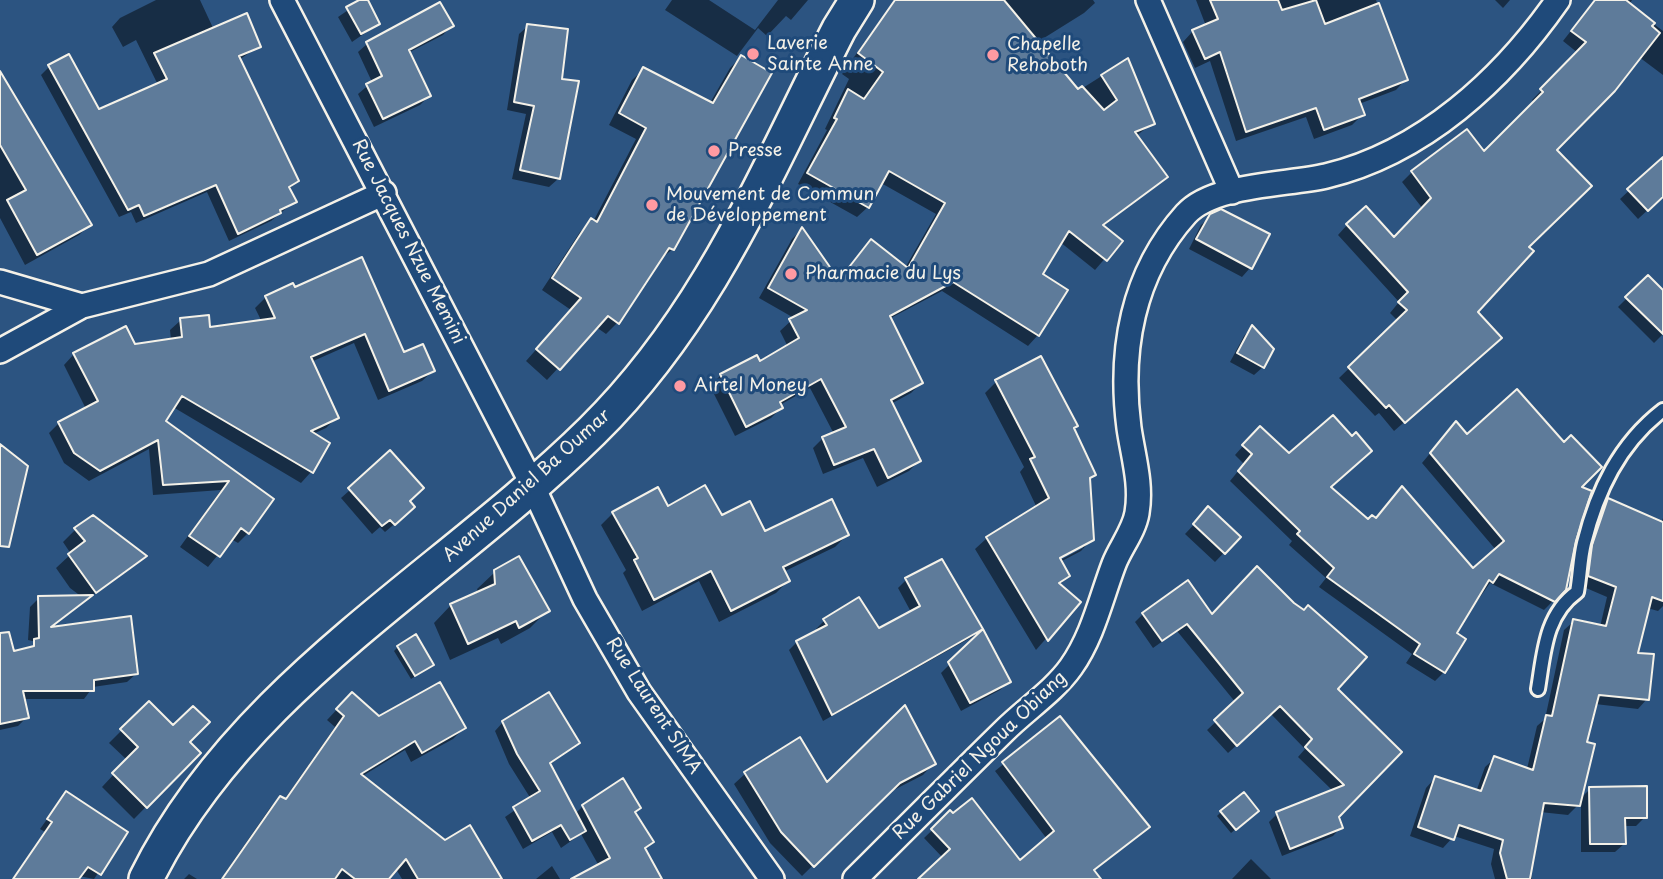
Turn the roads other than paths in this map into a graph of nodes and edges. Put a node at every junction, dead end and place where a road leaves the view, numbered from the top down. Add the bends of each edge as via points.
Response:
1 (282, 0) edge
2 (857, 0) edge
3 (1148, 0) edge
4 (1558, 0) edge
5 (1232, 192) junction
6 (384, 193) junction
7 (0, 282) edge
8 (82, 306) junction
9 (0, 351) edge
10 (1663, 410) edge
11 (532, 486) junction
12 (1538, 689) dead end
13 (145, 879) edge
14 (772, 879) edge
15 (855, 879) edge

1 - 6 street, Rue Jacques Nzue Memini
2 - 11 main road, Avenue Daniel Ba Oumar via 838,29 727,254 690,312 623,398
3 - 5 street
4 - 5 street, Rue Gabriel Ngoua Obiang via 1541,25 1465,105 1417,137 1329,175
5 - 15 street, Rue Gabriel Ngoua Obiang via 1208,197 1187,212 1141,282 1125,355 1124,385 1138,467 1137,514 1071,668
6 - 8 street via 209,274
6 - 11 street, Rue Jacques Nzue Memini
7 - 8 street
8 - 9 street
10 - 12 lane via 1618,456 1594,504 1577,592 1565,600 1550,624
11 - 13 main road, Avenue Daniel Ba Oumar via 265,715 179,822
11 - 14 street, Rue Laurent SIMA via 584,599 639,692

